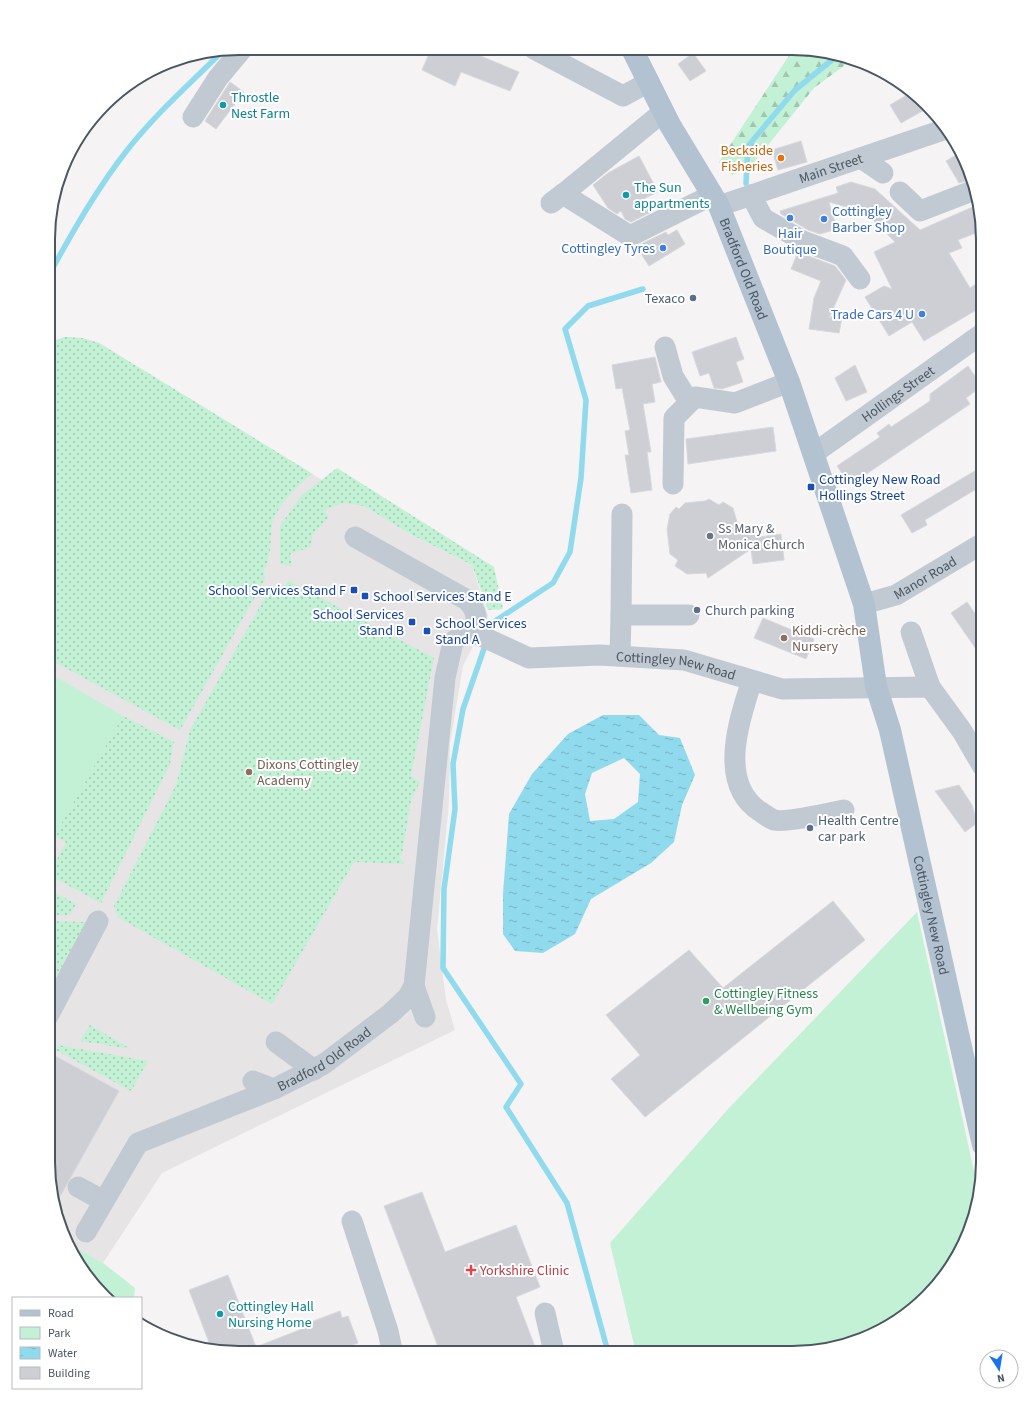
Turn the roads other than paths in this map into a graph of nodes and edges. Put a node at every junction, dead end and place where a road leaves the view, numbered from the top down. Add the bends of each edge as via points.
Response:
1 (237, 55) edge
2 (545, 55) edge
3 (635, 55) edge
4 (649, 82) junction
5 (663, 112) junction
6 (193, 117) dead end
7 (941, 131) edge
8 (861, 158) junction
9 (884, 173) dead end
10 (900, 192) dead end
11 (970, 192) edge
12 (751, 195) junction
13 (715, 201) junction
14 (860, 279) dead end
15 (976, 338) edge
16 (665, 347) dead end
17 (789, 382) junction
18 (689, 402) junction
19 (813, 454) junction
20 (673, 484) dead end
21 (622, 514) dead end
22 (355, 537) dead end
23 (976, 547) edge
24 (864, 604) junction
25 (621, 615) junction
26 (689, 615) dead end
27 (911, 632) dead end
28 (476, 634) junction
29 (620, 656) junction
30 (752, 681) junction
31 (876, 686) junction
32 (930, 686) junction
33 (976, 755) edge
34 (844, 810) dead end
35 (98, 921) dead end
36 (414, 986) junction
37 (55, 1003) edge
38 (425, 1017) dead end
39 (276, 1042) dead end
40 (314, 1070) junction
41 (253, 1081) dead end
42 (274, 1089) junction
43 (976, 1115) edge
44 (78, 1187) dead end
45 (104, 1201) junction
46 (352, 1221) dead end
47 (86, 1232) dead end
48 (545, 1313) dead end
49 (392, 1346) edge
50 (553, 1346) edge

1 - 6 street via 218,78
2 - 4 street via 623,96
3 - 4 main road, Bradford Old Road
4 - 5 main road, Bradford Old Road
5 - 13 main road, Bradford Old Road
5 - 13 street, Main Street via 557,199 630,236
7 - 8 street, Main Street
8 - 9 street
8 - 12 street, Main Street
10 - 11 street via 920,211
12 - 13 street, Main Street
12 - 14 street via 763,218 803,241 843,256
13 - 17 main road, Bradford Old Road
15 - 19 street, Hollings Street
16 - 18 street via 673,376
17 - 18 street via 736,403 695,397
17 - 19 main road, Bradford Old Road
18 - 20 street via 674,418
19 - 24 main road, Cottingley New Road
21 - 25 street
22 - 28 street via 467,600 475,609 478,620
23 - 24 street, Manor Road via 896,595
24 - 31 main road, Cottingley New Road
25 - 26 street
25 - 29 street
27 - 32 street
28 - 29 street, Cottingley New Road via 530,658
28 - 36 street via 462,634 454,642 445,678
29 - 30 street, Cottingley New Road via 684,660
30 - 31 street, Cottingley New Road via 782,689
30 - 34 street via 739,722 735,763 738,784 746,798 754,808 774,820
31 - 32 street
31 - 43 main road, Cottingley New Road via 892,738
32 - 33 street
35 - 37 street
36 - 38 street
36 - 40 street, Bradford Old Road via 408,997 390,1014
39 - 40 street
40 - 42 street, Bradford Old Road
41 - 42 street, Bradford Old Road
42 - 45 street via 138,1143
44 - 45 street
45 - 47 street
46 - 49 street
48 - 50 street

